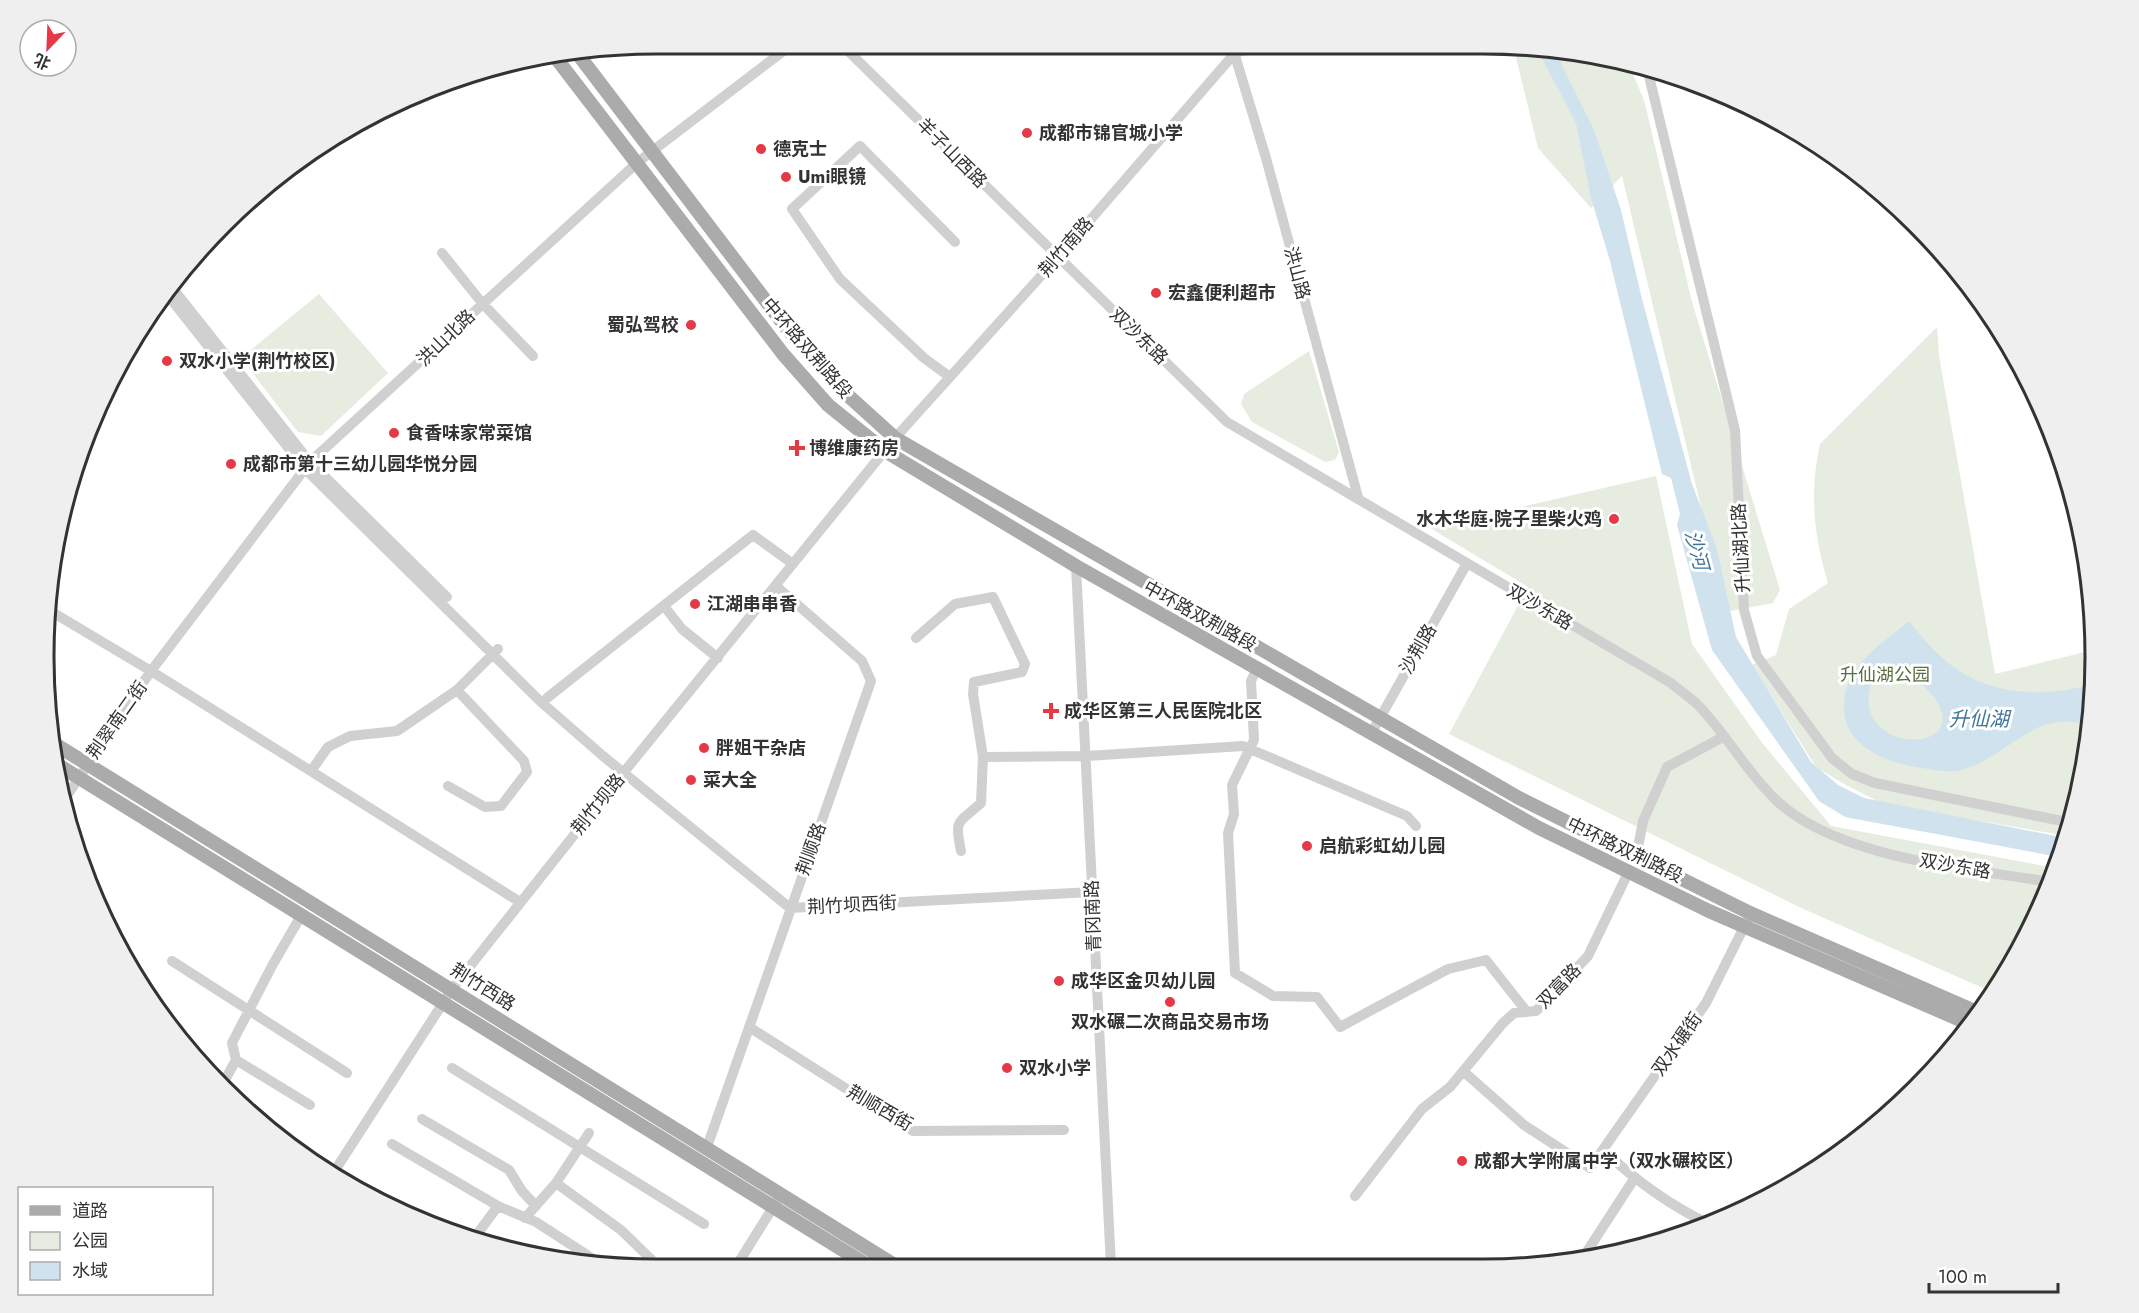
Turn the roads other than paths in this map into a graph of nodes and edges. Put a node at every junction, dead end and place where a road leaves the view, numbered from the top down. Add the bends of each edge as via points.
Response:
1 (779, 54) edge
2 (851, 54) edge
3 (1231, 54) edge
4 (1235, 54) edge
5 (581, 59) edge
6 (560, 62) edge
7 (1650, 78) edge
8 (651, 151) junction
9 (638, 162) junction
10 (955, 242) dead end
11 (442, 253) dead end
12 (1058, 257) junction
13 (177, 293) edge
14 (172, 300) edge
15 (482, 303) junction
16 (533, 357) dead end
17 (950, 377) junction
18 (895, 438) junction
19 (885, 451) junction
20 (308, 465) junction
21 (1358, 497) junction
22 (793, 564) junction
23 (1467, 565) junction
24 (1076, 566) junction
25 (776, 586) junction
26 (664, 606) junction
27 (55, 614) edge
28 (916, 638) dead end
29 (495, 651) junction
30 (718, 658) junction
31 (1257, 668) junction
32 (151, 671) junction
33 (457, 690) junction
34 (547, 698) junction
35 (1380, 717) junction
36 (1371, 734) junction
37 (1723, 737) junction
38 (61, 748) edge
39 (1250, 748) junction
40 (1087, 756) junction
41 (983, 757) junction
42 (87, 764) junction
43 (65, 769) edge
44 (312, 771) junction
45 (624, 772) junction
46 (78, 777) junction
47 (448, 786) dead end
48 (70, 791) edge
49 (2061, 821) edge
50 (1416, 826) dead end
51 (962, 851) dead end
52 (1636, 858) junction
53 (1628, 873) junction
54 (2041, 881) edge
55 (1092, 892) junction
56 (520, 902) junction
57 (790, 908) junction
58 (302, 914) junction
59 (1747, 919) junction
60 (172, 961) dead end
61 (452, 989) junction
62 (443, 1002) junction
63 (1970, 1009) edge
64 (248, 1012) junction
65 (1527, 1012) junction
66 (1962, 1020) edge
67 (749, 1027) junction
68 (236, 1060) junction
69 (452, 1068) dead end
70 (1463, 1071) junction
71 (347, 1074) dead end
72 (226, 1078) edge
73 (310, 1105) dead end
74 (423, 1119) dead end
75 (1064, 1130) dead end
76 (589, 1133) dead end
77 (392, 1144) dead end
78 (579, 1147) junction
79 (707, 1147) junction
80 (1604, 1150) junction
81 (337, 1167) edge
82 (1634, 1179) junction
83 (556, 1183) junction
84 (1355, 1196) dead end
85 (777, 1201) junction
86 (498, 1206) junction
87 (536, 1206) junction
88 (525, 1218) junction
89 (1698, 1219) edge
90 (704, 1224) dead end
91 (479, 1232) edge
92 (1589, 1249) edge
93 (586, 1255) edge
94 (651, 1259) edge
95 (741, 1259) edge
96 (857, 1259) edge
97 (883, 1259) edge
98 (1111, 1259) edge

1 - 8 street, 洪山北路
2 - 12 street, 羊子山西路
3 - 12 street, 荆竹南路
4 - 21 street, 洪山路
5 - 8 main road, 中环路双荆路段
6 - 9 main road, 中环路双荆路段
7 - 49 street, 升仙湖北路 via 1736,430 1744,610 1757,656 1832,758 1852,774 1875,783
8 - 9 street, 洪山北路
8 - 18 main road, 中环路双荆路段 via 785,326 843,391
9 - 15 street, 洪山北路
9 - 19 main road, 中环路双荆路段 via 783,354 828,405
10 - 17 street via 860,146 792,209 840,279 924,358
11 - 15 street
12 - 17 street, 荆竹南路
12 - 21 street, 双沙东路 via 1227,422
13 - 20 street
14 - 20 street
15 - 16 street
15 - 20 street, 洪山北路
17 - 18 street, 荆竹南路
18 - 19 street, 荆竹南路
18 - 35 main road, 中环路双荆路段
19 - 22 street, 荆竹坝路
19 - 24 main road, 中环路双荆路段
20 - 29 street
20 - 32 street, 洪山北路
21 - 23 street, 双沙东路
22 - 25 street, 荆竹坝路
22 - 26 street via 753,535
23 - 35 street, 沙荆路
23 - 37 street, 双沙东路 via 1671,683 1696,703
24 - 31 main road, 中环路双荆路段
24 - 40 street, 青冈南路
25 - 30 street, 荆竹坝路
25 - 57 street, 荆顺路 via 862,661 871,681
26 - 30 street via 682,629
26 - 34 street
27 - 32 street
28 - 41 street via 955,604 993,597 1025,664 1022,672 974,682
29 - 33 street
29 - 34 street
29 - 45 street via 541,702
30 - 45 street, 荆竹坝路
31 - 36 main road, 中环路双荆路段
31 - 39 street via 1251,681 1254,740
32 - 42 street, 荆翠南二街
32 - 44 street
33 - 44 street via 397,732 350,736 328,747
33 - 47 street via 524,761 527,772 501,806 485,807
34 - 45 street via 606,750
35 - 36 street, 沙荆路
35 - 52 main road, 中环路双荆路段 via 1519,798
36 - 53 main road, 中环路双荆路段
37 - 52 street via 1667,767 1643,821
37 - 54 street, 双沙东路 via 1778,802 1806,823 1841,841 1891,854
38 - 42 main road, 荆竹西路
39 - 40 street
39 - 50 street via 1407,816
39 - 65 street via 1232,785 1234,814 1228,833 1235,973 1273,996 1317,997 1340,1027 1448,969 1486,960
40 - 41 street
40 - 55 street, 青冈南路
41 - 51 street via 981,803 962,817 956,830
42 - 46 street, 荆翠南二街
42 - 61 main road, 荆竹西路
43 - 46 main road, 荆竹西路
44 - 56 street
45 - 56 street, 荆竹坝路
45 - 57 street, 荆竹坝西街
46 - 48 street, 荆翠南二街
46 - 58 main road, 荆竹西路
52 - 59 main road, 中环路双荆路段
53 - 59 main road, 中环路双荆路段
53 - 65 street, 双富路 via 1588,956 1536,1011
55 - 57 street, 荆竹坝西街
55 - 98 street, 青冈南路
56 - 61 street, 荆竹坝路
57 - 67 street, 荆顺路
58 - 62 main road, 荆竹西路
58 - 64 street
59 - 63 main road, 中环路双荆路段
59 - 66 main road, 中环路双荆路段
59 - 80 street, 双水碾街 via 1706,1003
60 - 64 street
61 - 62 street, 荆竹坝路
61 - 79 main road, 荆竹西路
62 - 81 street, 荆竹坝路
62 - 85 main road, 荆竹西路
64 - 68 street via 232,1043
64 - 71 street
65 - 70 street, 双富路 via 1514,1013 1503,1023
67 - 75 street, 荆顺西街 via 913,1131
67 - 79 street, 荆顺路
68 - 72 street
68 - 73 street
69 - 78 street
70 - 80 street, 双水碾街 via 1524,1125 1590,1168
70 - 84 street, 双富路 via 1422,1109
74 - 87 street via 509,1170
76 - 78 street
77 - 86 street
78 - 83 street
78 - 90 street
79 - 85 main road, 荆竹西路
80 - 82 street
82 - 89 street
82 - 92 street
83 - 87 street
83 - 94 street via 621,1230
85 - 95 street
85 - 96 main road, 荆竹西路
85 - 97 main road, 荆竹西路
86 - 88 street
86 - 91 street
87 - 88 street
88 - 93 street

